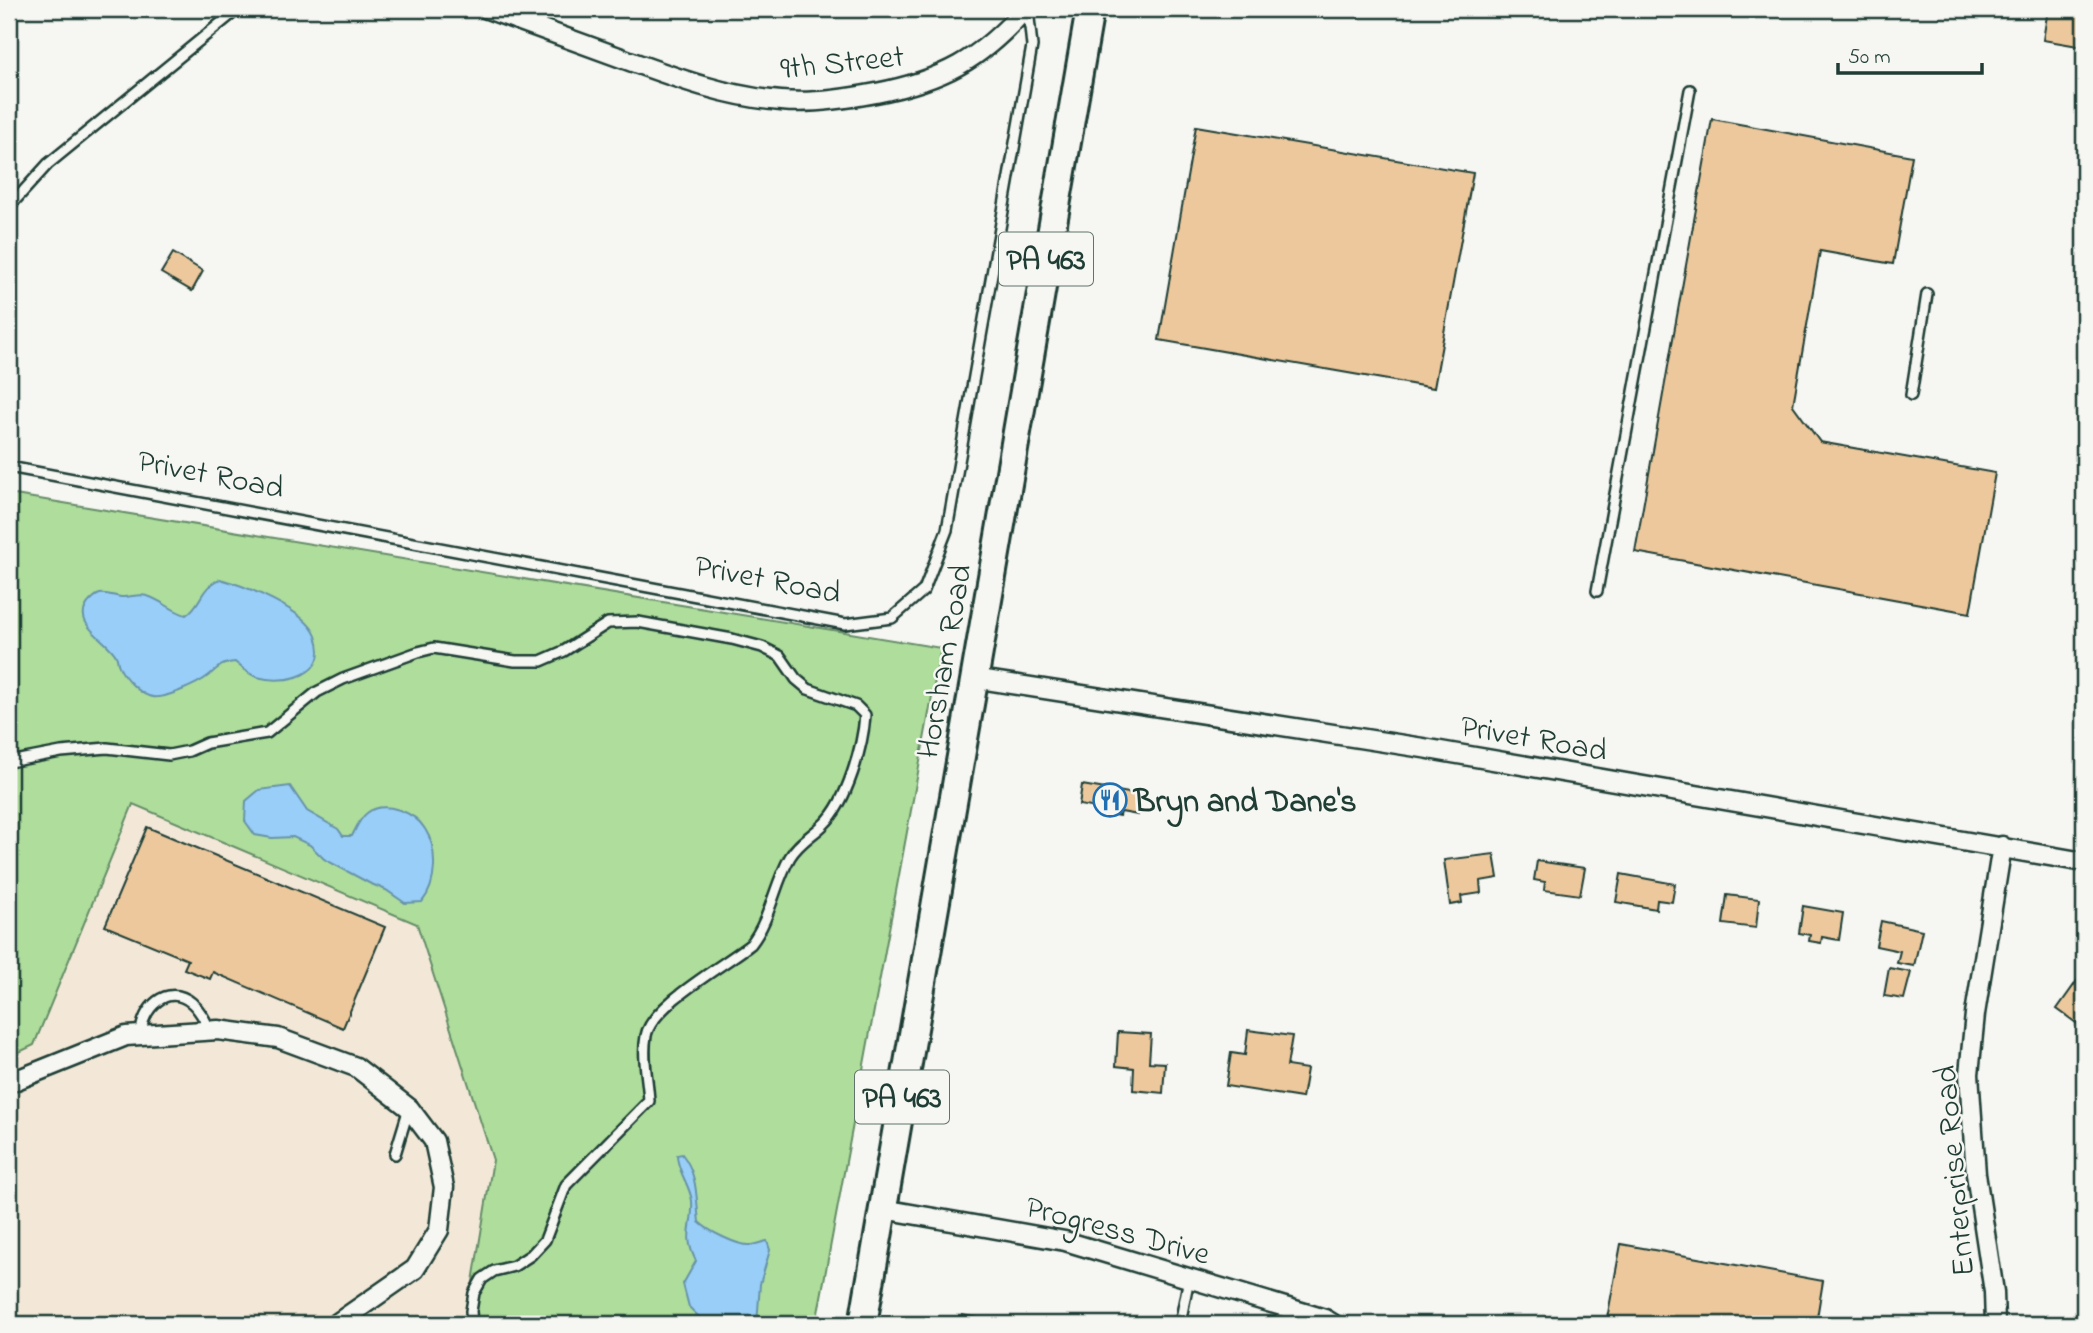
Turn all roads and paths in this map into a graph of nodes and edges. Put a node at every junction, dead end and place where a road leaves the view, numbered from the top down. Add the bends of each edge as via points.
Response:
1 (238, 9) edge
2 (487, 9) edge
3 (1027, 9) edge
4 (1090, 9) edge
5 (1690, 90) dead end
6 (9, 207) edge
7 (1927, 294) dead end
8 (1911, 395) dead end
9 (9, 467) edge
10 (1597, 591) dead end
11 (973, 678) junction
12 (9, 762) edge
13 (2002, 846) junction
14 (2084, 862) edge
15 (209, 1030) junction
16 (141, 1035) junction
17 (9, 1083) edge
18 (409, 1108) junction
19 (395, 1154) dead end
20 (883, 1209) junction
21 (1189, 1278) junction
22 (336, 1324) edge
23 (472, 1324) edge
24 (863, 1324) edge
25 (1180, 1324) edge
26 (1333, 1324) edge
27 (1995, 1324) edge

1 - 6 lane via 48,163
2 - 3 street, 9th Street via 692,83 782,102 846,98 933,79 982,50
3 - 9 lane, Privet Road via 1032,46 947,530 924,590 892,618 845,624
4 - 11 main road, Horsham Road / PA 463
5 - 10 lane
7 - 8 lane
11 - 13 street, Privet Road
11 - 20 main road, Horsham Road / PA 463
12 - 23 lane via 107,748 169,755 267,733 317,692 418,652 434,648 541,662 608,623 638,622 762,648 780,656 808,689 856,706 865,715 860,752 837,810 798,845 762,930 751,944 663,1007 649,1023 645,1052 649,1101 566,1185 545,1240 531,1255 482,1279 474,1293
13 - 14 street, Privet Road
13 - 27 street, Enterprise Road via 1969,1074
15 - 16 street
15 - 16 lane via 190,1001 175,996 150,1006
15 - 18 street via 278,1038 356,1066
16 - 17 street via 126,1036
18 - 19 lane
18 - 22 street via 433,1141 444,1187 439,1230 415,1269
20 - 21 street, Progress Drive via 1065,1241
20 - 24 main road, Horsham Road / PA 463
21 - 25 lane
21 - 26 street, Progress Drive

